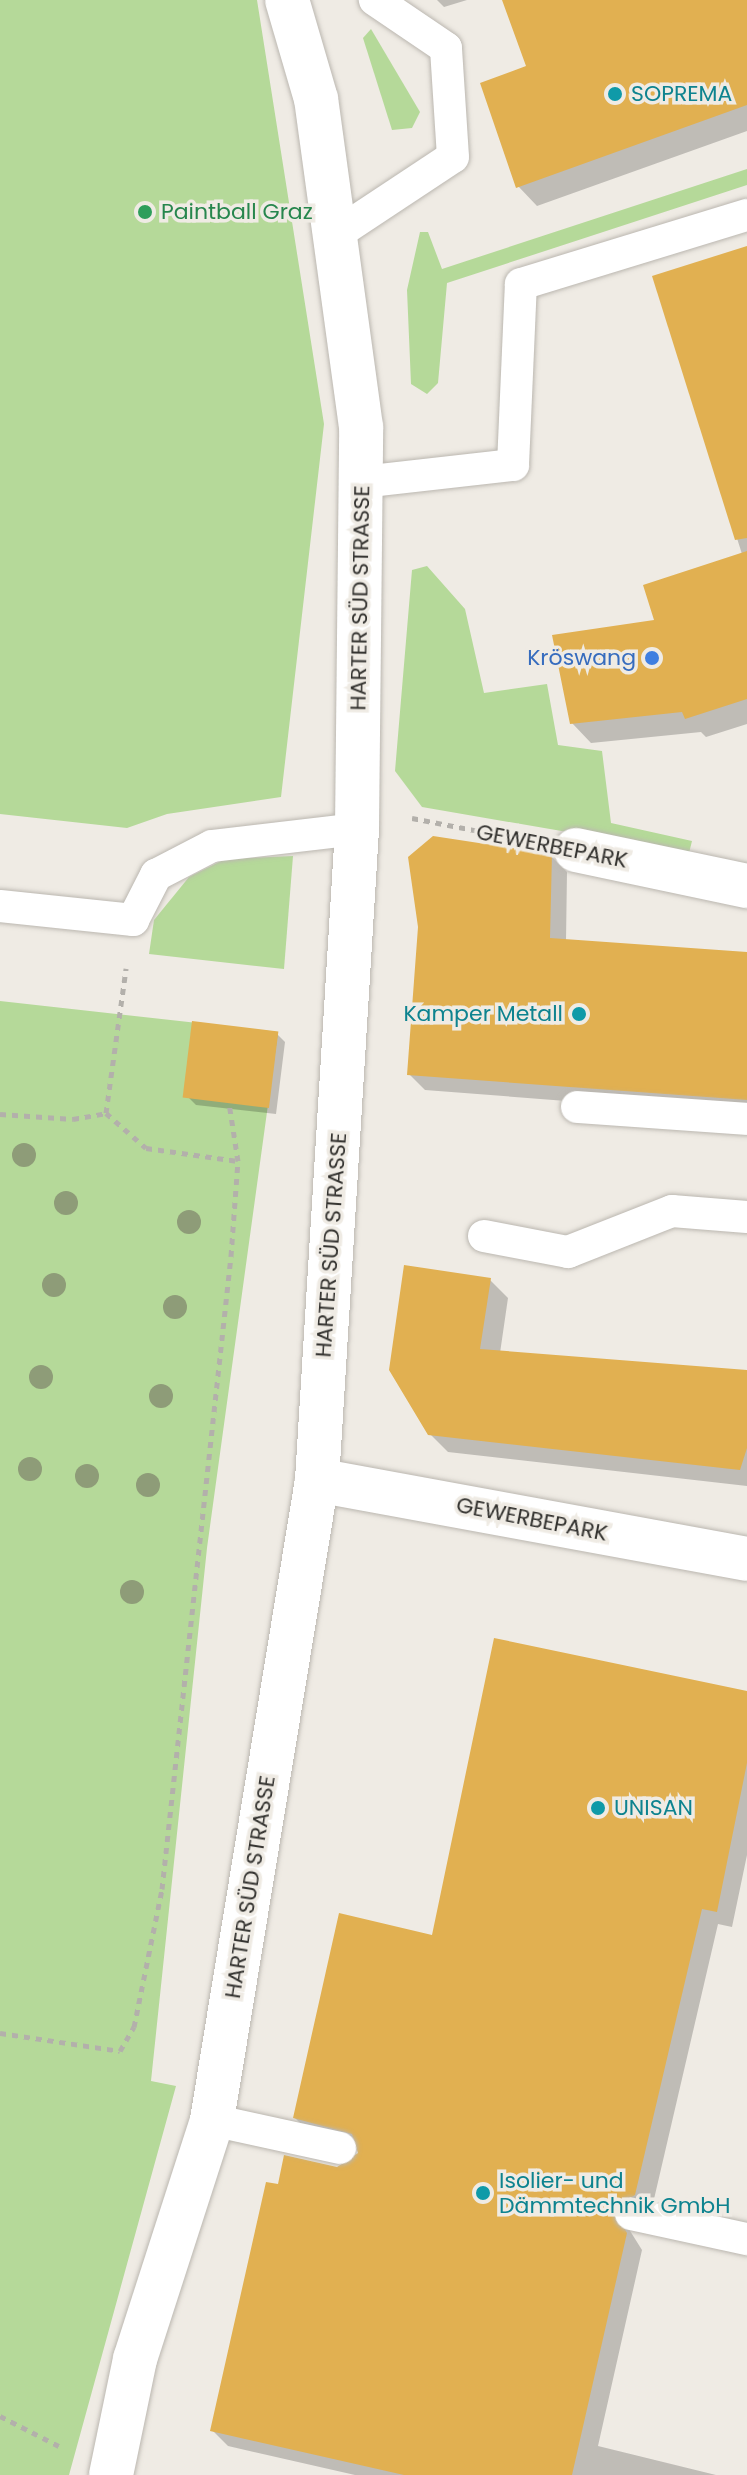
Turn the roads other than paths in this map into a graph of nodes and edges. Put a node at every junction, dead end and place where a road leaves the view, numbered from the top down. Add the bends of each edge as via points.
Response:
1 (287, 0) edge
2 (375, 0) edge
3 (747, 215) edge
4 (335, 235) junction
5 (361, 482) junction
6 (357, 829) junction
7 (576, 850) road end
8 (747, 886) edge
9 (0, 906) edge
10 (577, 1107) dead end
11 (747, 1119) edge
12 (747, 1217) edge
13 (484, 1236) dead end
14 (317, 1480) junction
15 (747, 1559) edge
16 (212, 2120) junction
17 (340, 2148) dead end
18 (631, 2214) dead end
19 (747, 2239) edge
20 (93, 2465) edge

1 - 4 street, HARTER SÜD STRASSE via 316,99
2 - 4 lane via 446,48 453,157
3 - 5 lane via 521,284 513,465
4 - 5 street, HARTER SÜD STRASSE via 361,427
5 - 6 street, HARTER SÜD STRASSE
6 - 9 lane via 212,846 156,875 133,920
6 - 14 street, HARTER SÜD STRASSE
7 - 8 street, GEWERBEPARK
10 - 11 lane
12 - 13 lane via 672,1211 568,1252
14 - 15 street, GEWERBEPARK
14 - 16 street, HARTER SÜD STRASSE
16 - 17 lane
16 - 20 street, HARTER SÜD STRASSE via 135,2359
18 - 19 lane

